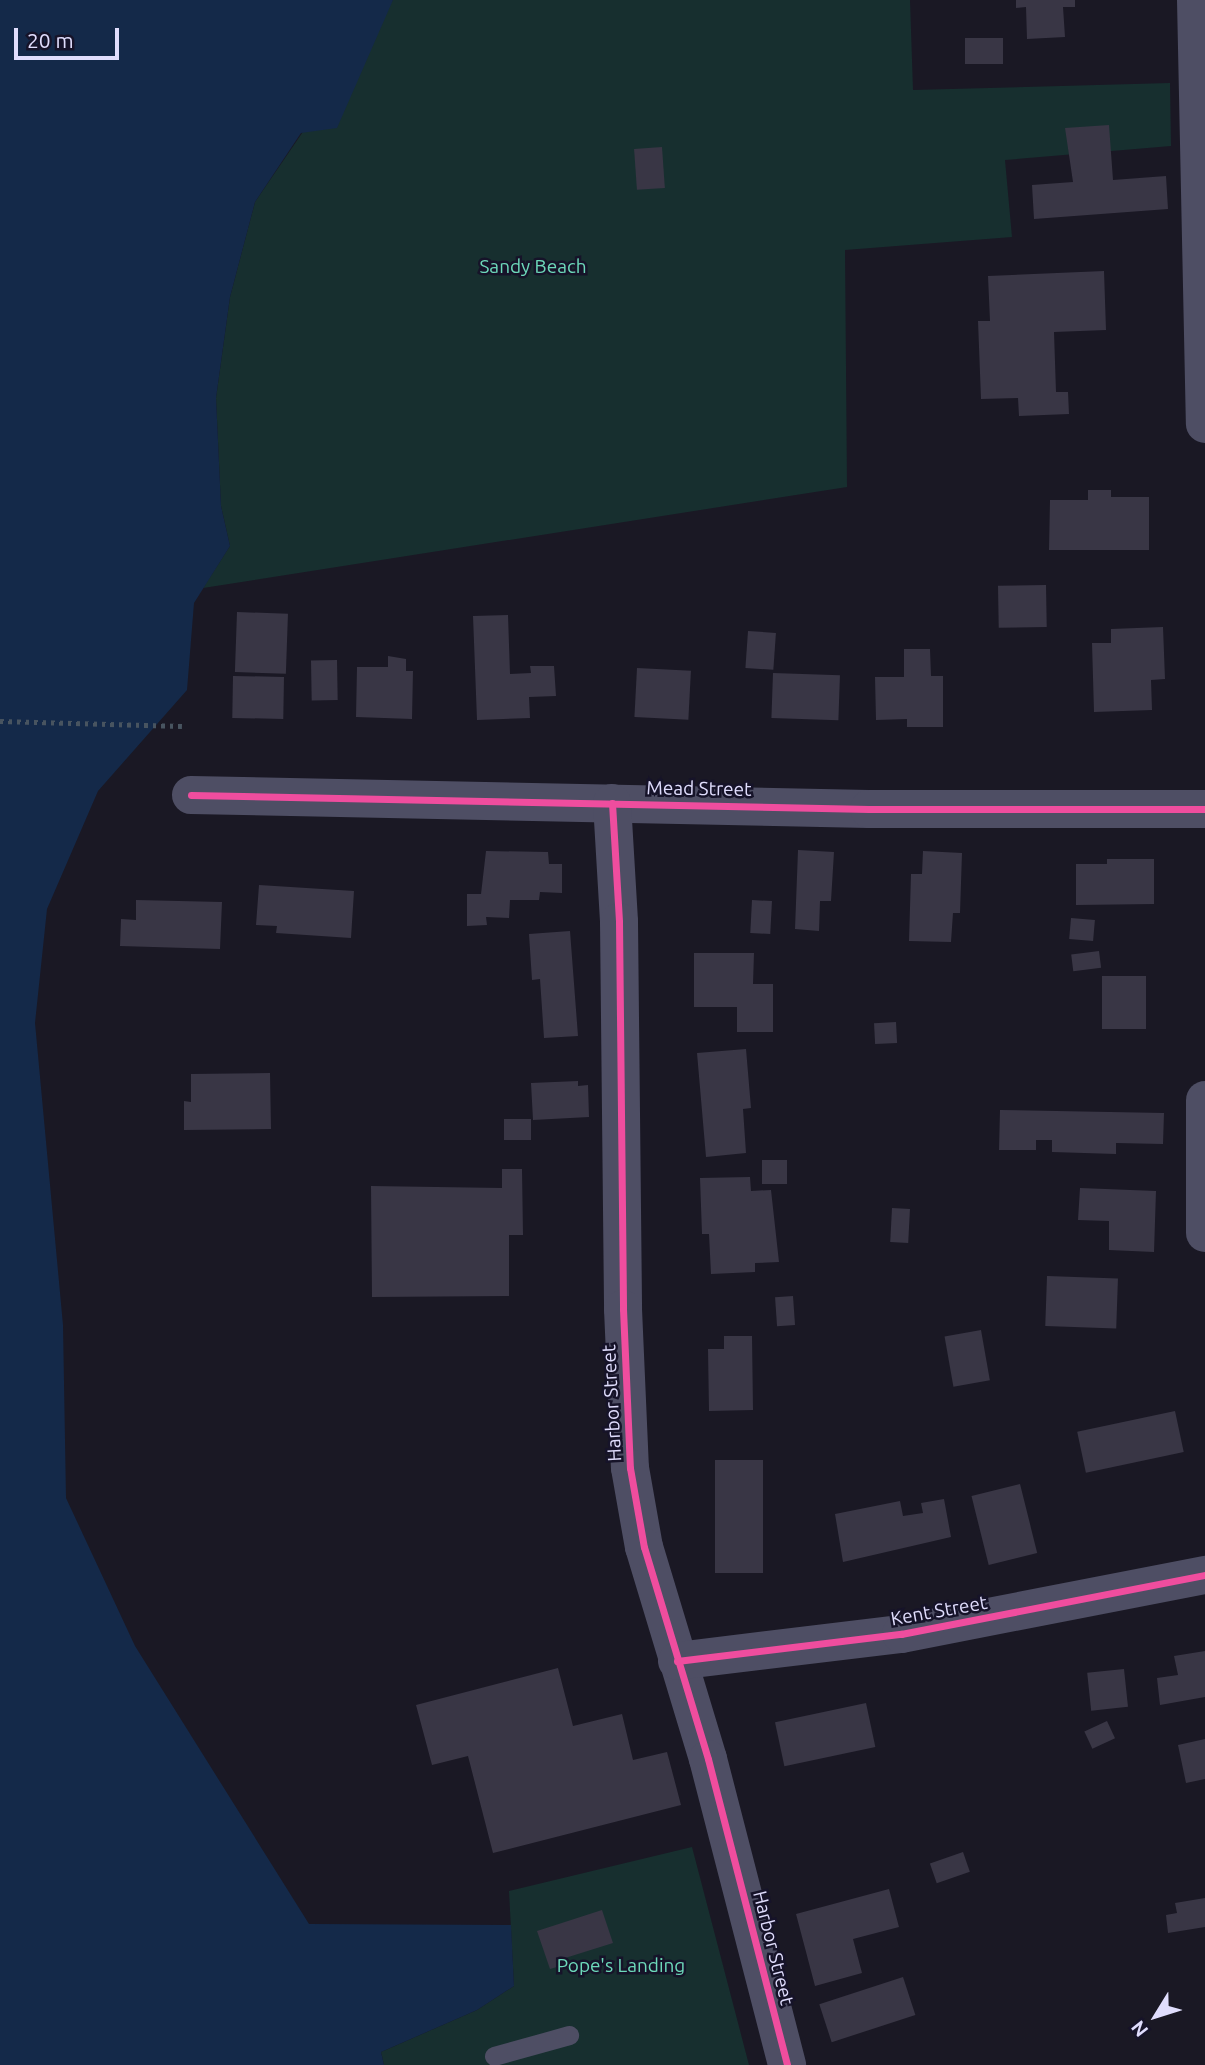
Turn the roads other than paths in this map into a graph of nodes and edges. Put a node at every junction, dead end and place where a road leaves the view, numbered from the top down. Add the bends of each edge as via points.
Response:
1 (1196, 0) edge
2 (1202, 77) edge
3 (1204, 285) edge
4 (1205, 424) edge
5 (191, 795) dead end
6 (612, 803) junction
7 (1205, 808) edge
8 (1205, 1100) edge
9 (1205, 1233) edge
10 (1205, 1575) edge
11 (677, 1661) junction
12 (569, 2035) dead end
13 (494, 2056) dead end
14 (787, 2065) edge

1 - 2 street
2 - 3 street
3 - 4 street
5 - 6 street, Mead Street
6 - 7 street, Mead Street via 869,809
6 - 11 street, Harbor Street via 619,922 623,1309 630,1468 644,1547
8 - 9 street
10 - 11 street, Kent Street via 901,1634
11 - 14 street, Harbor Street via 708,1759
12 - 13 lane

